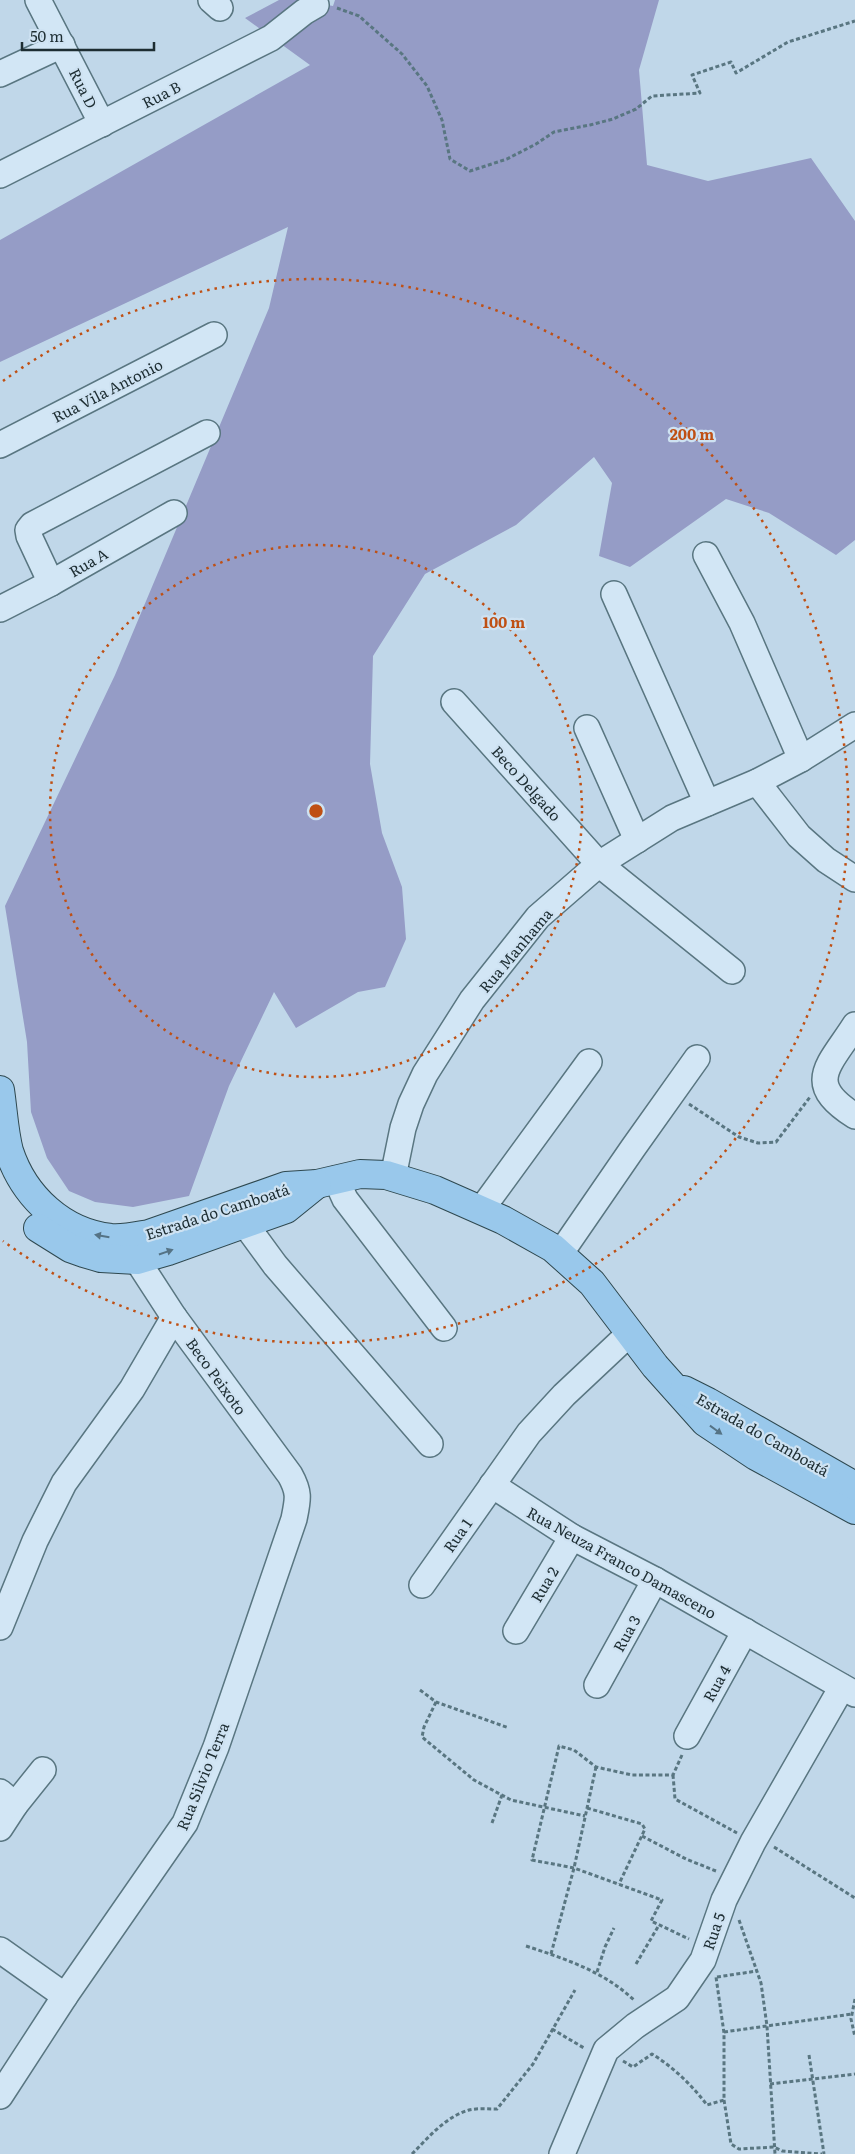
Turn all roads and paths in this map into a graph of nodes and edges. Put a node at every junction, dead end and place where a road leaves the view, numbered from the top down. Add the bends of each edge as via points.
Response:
1 (38, 0) edge
2 (316, 5) joint
3 (855, 21) edge
4 (62, 45) junction
5 (0, 74) edge
6 (102, 124) junction
7 (0, 175) edge
8 (214, 334) dead end
9 (207, 433) dead end
10 (0, 445) edge
11 (174, 513) dead end
12 (706, 555) dead end
13 (51, 583) junction
14 (614, 594) dead end
15 (0, 609) edge
16 (454, 702) dead end
17 (855, 725) edge
18 (587, 728) dead end
19 (801, 759) junction
20 (757, 782) junction
21 (707, 803) junction
22 (638, 840) junction
23 (599, 864) junction
24 (855, 879) edge
25 (732, 971) dead end
26 (855, 1025) edge
27 (697, 1058) dead end
28 (589, 1062) dead end
29 (823, 1080) junction
30 (0, 1090) edge
31 (672, 1093) junction
32 (847, 1111) edge
33 (393, 1177) junction
34 (0, 1178) edge
35 (326, 1181) junction
36 (481, 1210) junction
37 (245, 1224) junction
38 (560, 1254) junction
39 (137, 1258) junction
40 (174, 1317) junction
41 (444, 1328) dead end
42 (630, 1333) junction
43 (670, 1383) junction
44 (430, 1444) dead end
45 (290, 1475) joint
46 (492, 1486) junction
47 (855, 1486) edge
48 (855, 1510) edge
49 (572, 1537) junction
50 (655, 1580) junction
51 (422, 1585) dead end
52 (0, 1627) edge
53 (516, 1631) dead end
54 (745, 1631) junction
55 (597, 1685) dead end
56 (420, 1690) dead end
57 (849, 1690) edge
58 (436, 1702) junction
59 (509, 1728) dead end
60 (687, 1736) joint
61 (596, 1767) junction
62 (43, 1770) dead end
63 (673, 1775) junction
64 (502, 1795) junction
65 (7, 1798) edge
66 (542, 1808) junction
67 (587, 1808) junction
68 (585, 1816) junction
69 (492, 1823) dead end
70 (0, 1828) edge
71 (642, 1836) junction
72 (755, 1839) junction
73 (574, 1868) junction
74 (619, 1884) junction
75 (731, 1885) junction
76 (855, 1898) edge
77 (659, 1925) junction
78 (614, 1928) dead end
79 (526, 1946) dead end
80 (707, 1948) junction
81 (0, 1950) edge
82 (550, 1954) junction
83 (636, 1964) dead end
84 (758, 1971) junction
85 (597, 1972) junction
86 (716, 1978) junction
87 (575, 1990) dead end
88 (65, 1996) junction
89 (855, 1999) edge
90 (852, 2014) junction
91 (650, 2016) junction
92 (767, 2026) junction
93 (552, 2030) junction
94 (724, 2032) junction
95 (855, 2037) edge
96 (604, 2054) junction
97 (809, 2055) dead end
98 (855, 2074) edge
99 (812, 2080) junction
100 (770, 2084) junction
101 (0, 2096) edge
102 (724, 2100) junction
103 (774, 2147) junction
104 (412, 2154) edge
105 (562, 2154) edge
106 (775, 2154) edge
107 (823, 2154) edge

1 - 4 street, Rua D
2 - 3 path via 333,6 360,16 402,54 428,86 442,120 450,159 470,171 507,159 554,132 613,119 636,109 652,96 700,93 692,75 731,62 736,72 788,42
2 - 6 street, Rua B via 271,38
4 - 5 street
4 - 6 street, Rua D
6 - 7 street, Rua B
8 - 10 street, Rua Vila Antonio
9 - 13 street via 32,525 28,530 29,536
11 - 13 street, Rua A
12 - 19 street via 742,623
13 - 15 street, Rua A
14 - 21 street
16 - 23 street, Beco Delgado
17 - 19 street, Rua Manhama
18 - 22 street
19 - 20 street, Rua Manhama
20 - 21 street, Rua Manhama
20 - 24 street via 799,836 826,860
21 - 22 street, Rua Manhama via 672,818
22 - 23 street, Rua Manhama
23 - 25 street, Beco Delgado
23 - 33 street, Rua Manhama via 538,918 467,1008 425,1074 411,1104
26 - 29 street
27 - 31 street
28 - 36 street
29 - 31 path via 776,1142 758,1143 739,1137
29 - 32 street via 827,1092
39 -> 30 main road, Estrada do Camboatá via 113,1238 79,1231 39,1203 21,1177 10,1152
31 - 38 street
33 - 35 main road, Estrada do Camboatá via 360,1174
33 - 36 main road, Estrada do Camboatá via 435,1190
34 - 39 main road, Estrada do Camboatá via 19,1207 54,1239 101,1258
35 - 37 main road, Estrada do Camboatá via 286,1209
35 - 39 main road, Estrada do Camboatá via 286,1186 164,1229
35 - 41 street via 345,1199
36 - 38 main road, Estrada do Camboatá via 538,1238
39 -> 37 main road, Estrada do Camboatá via 168,1251
37 - 44 street via 275,1265
38 - 42 main road, Estrada do Camboatá via 592,1283
39 - 40 street, Beco Peixoto
40 - 45 street, Beco Peixoto
40 - 52 street via 132,1389 64,1483 35,1541
42 - 43 main road, Estrada do Camboatá
42 - 46 street via 543,1417
43 - 47 main road, Estrada do Camboatá
43 -> 48 main road, Estrada do Camboatá via 699,1416 723,1435
45 - 88 street, Rua Silvio Terra via 298,1488 294,1519 216,1747 186,1823
46 - 49 street, Rua Neuza Franco Damasceno
46 - 51 street, Rua 1
49 - 50 street, Rua Neuza Franco Damasceno
49 - 53 street, Rua 2
50 - 54 street, Rua Neuza Franco Damasceno
50 - 55 street, Rua 3
54 - 57 street, Rua Neuza Franco Damasceno
54 - 60 street, Rua 4
56 - 58 path
57 - 72 street, Rua 5
58 - 59 path
58 - 64 path via 422,1737 474,1780
60 - 63 path via 689,1747
61 - 63 path via 632,1776
61 - 66 path via 574,1750 558,1746
61 - 67 path
62 - 65 street
63 - 72 path via 674,1799
64 - 66 path
64 - 69 path
65 - 70 street
66 - 68 path
66 - 73 path via 532,1860
67 - 68 path
67 - 71 path via 642,1824 645,1829
68 - 73 path
71 - 74 path
71 - 75 path
72 - 75 street, Rua 5
72 - 76 path
73 - 74 path
73 - 82 path
74 - 77 path via 662,1900 651,1921
75 - 80 street, Rua 5
75 - 84 path
77 - 80 path
77 - 83 path
78 - 85 path
79 - 82 path
80 - 86 path
80 - 91 street, Rua 5 via 703,1960 677,1998
81 - 88 street
82 - 85 path
84 - 86 path
84 - 92 path
85 - 91 path
86 - 94 path
87 - 93 path
88 - 101 street, Rua Silvio Terra
89 - 90 path
90 - 92 path
90 - 95 path
91 - 96 street, Rua 5
92 - 94 path
92 - 100 path
93 - 96 path
93 - 104 path via 533,2064 497,2109 470,2110 454,2116 439,2126
94 - 102 path
96 - 102 path via 633,2067 652,2054 695,2089 707,2105
96 - 105 street, Rua 5
97 - 99 path
98 - 99 path
99 - 100 path
99 - 107 path
100 - 103 path
102 - 103 path via 731,2144 740,2149
103 - 106 path
103 - 107 path via 782,2151

